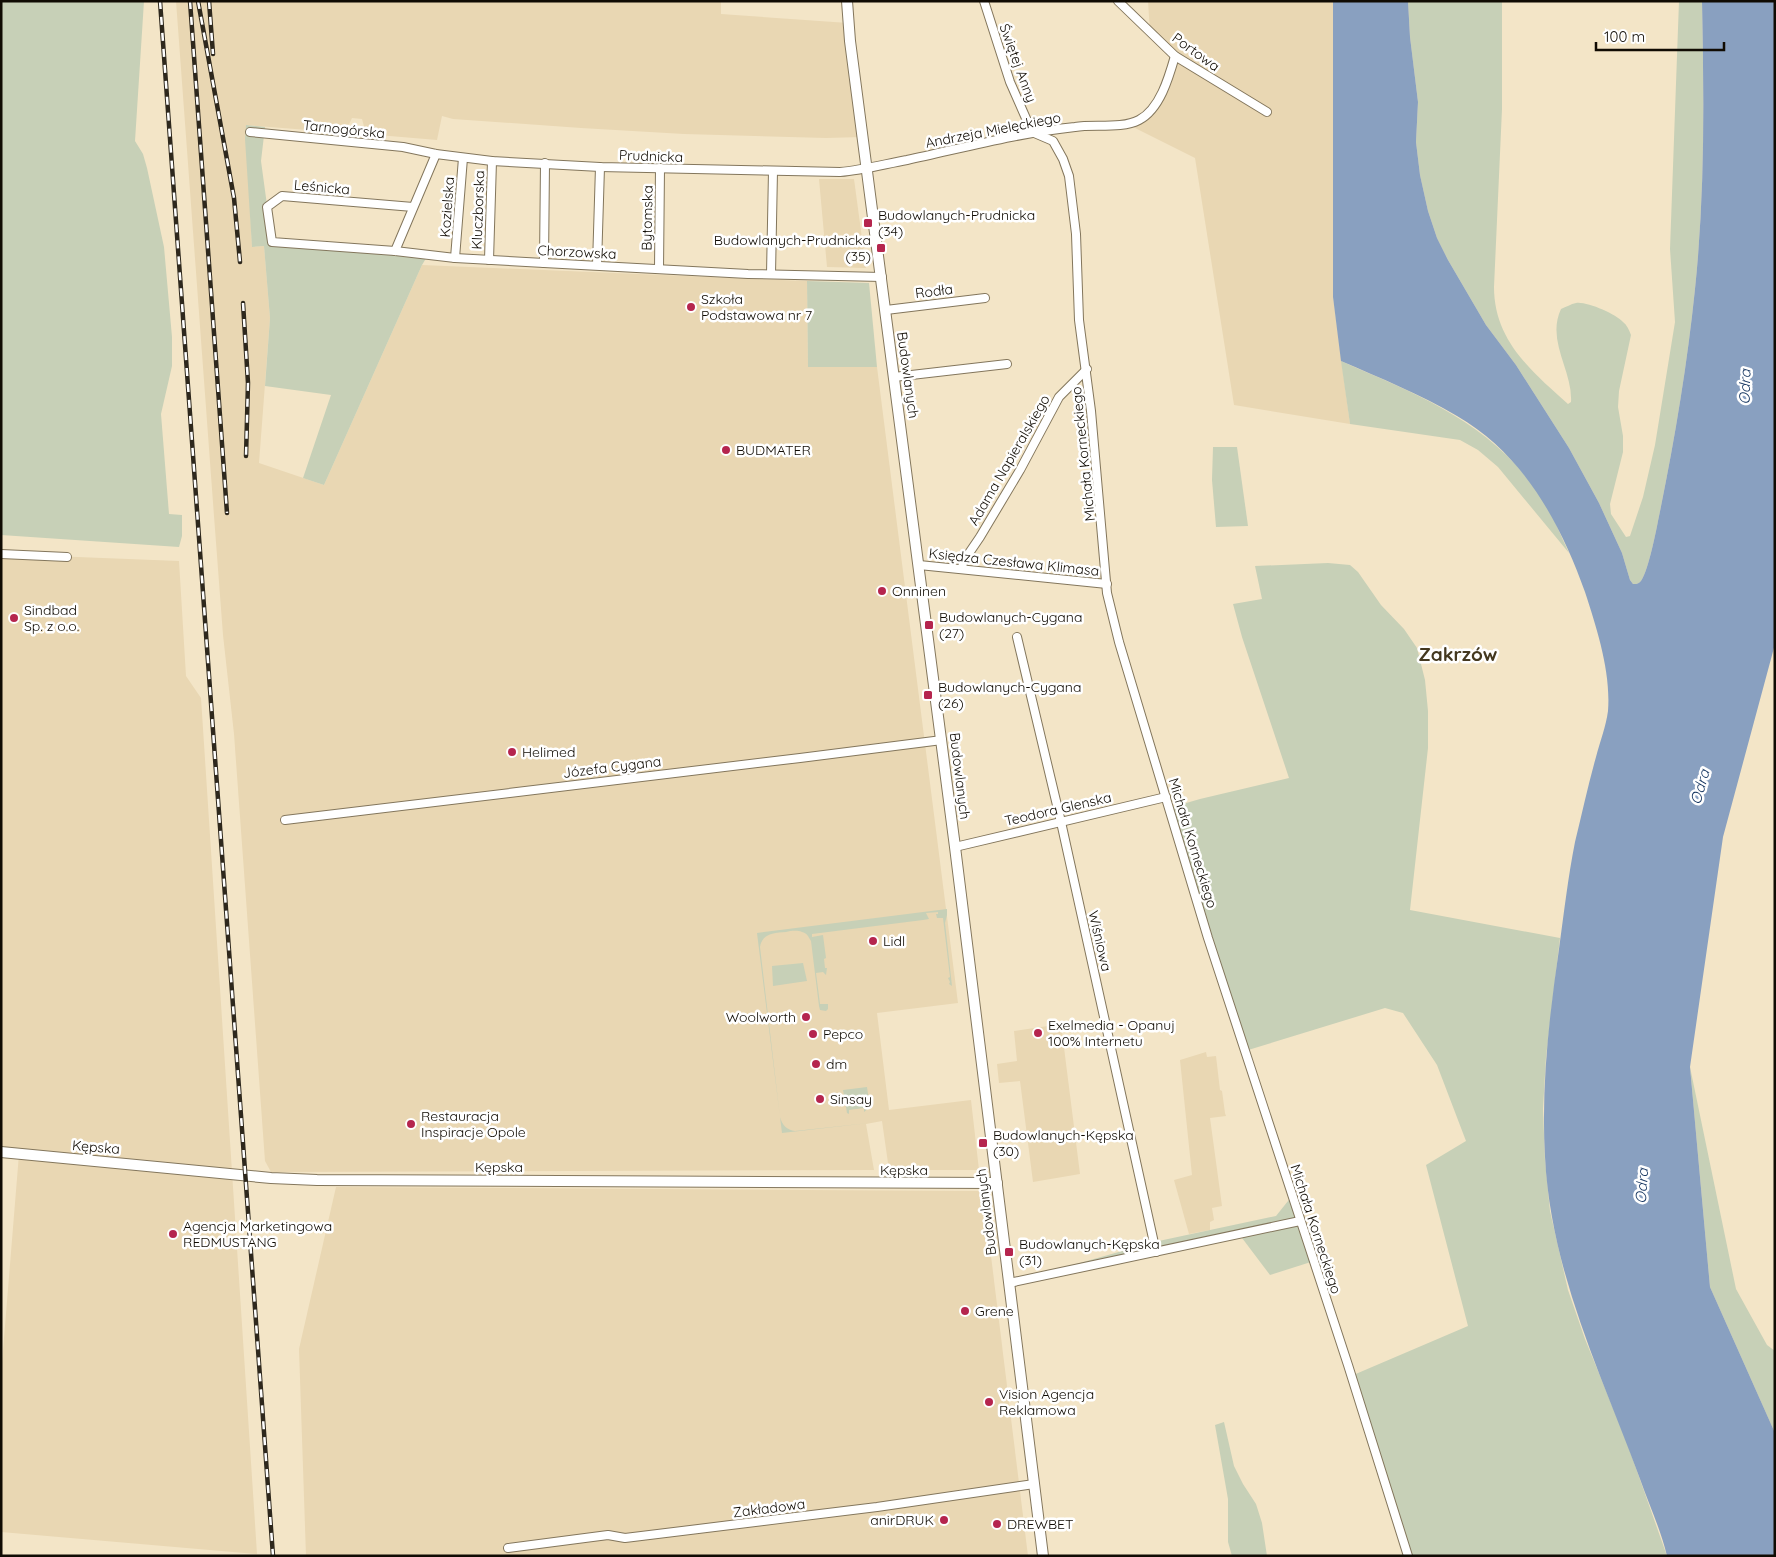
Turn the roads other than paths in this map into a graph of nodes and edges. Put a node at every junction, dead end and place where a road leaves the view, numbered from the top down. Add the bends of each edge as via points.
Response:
1 (847, 1) edge
2 (984, 1) edge
3 (1118, 1) edge
4 (1175, 56) junction
5 (1267, 112) dead end
6 (250, 132) dead end
7 (1032, 132) junction
8 (436, 154) junction
9 (463, 158) junction
10 (492, 160) junction
11 (545, 163) junction
12 (600, 167) junction
13 (660, 168) junction
14 (866, 168) junction
15 (773, 171) junction
16 (413, 207) junction
17 (272, 242) joint
18 (395, 251) junction
19 (455, 258) junction
20 (489, 260) junction
21 (544, 263) junction
22 (597, 265) junction
23 (659, 269) junction
24 (771, 274) junction
25 (882, 277) junction
26 (985, 298) dead end
27 (886, 310) junction
28 (1007, 364) dead end
29 (1087, 369) junction
30 (894, 377) junction
31 (1, 554) edge
32 (66, 557) dead end
33 (919, 566) junction
34 (962, 569) junction
35 (1107, 584) junction
36 (1017, 637) dead end
37 (942, 740) junction
38 (1166, 797) junction
39 (285, 820) dead end
40 (1061, 822) junction
41 (956, 847) junction
42 (1, 1152) edge
43 (997, 1183) junction
44 (1300, 1221) junction
45 (1156, 1252) junction
46 (1009, 1283) junction
47 (1034, 1484) junction
48 (508, 1548) dead end
49 (1043, 1556) edge
50 (1408, 1556) edge

1 - 14 main road, Budowlanych
2 - 7 street, Świętej Anny via 1010,82
3 - 4 street, Portowa
4 - 5 street, Portowa
4 - 7 street, Andrzeja Mielęckiego via 1154,107 1139,120 1126,124
6 - 8 street, Tarnogórska via 404,147
7 - 14 street, Andrzeja Mielęckiego
7 - 29 street, Michała Korneckiego via 1053,142 1070,176 1079,320
8 - 9 street, Prudnicka
8 - 16 street
9 - 10 street, Prudnicka
9 - 19 street, Kozielska
10 - 11 street, Prudnicka
10 - 20 street, Kluczborska
11 - 12 street, Prudnicka
11 - 21 street
12 - 13 street, Prudnicka
12 - 22 street
13 - 15 street, Prudnicka
13 - 23 street, Bytomska
14 - 15 street, Prudnicka via 840,172
14 - 25 main road, Budowlanych
15 - 24 street
16 - 17 street, Leśnicka via 282,196 268,207
16 - 18 street
17 - 18 street, Chorzowska
18 - 19 street, Chorzowska
19 - 20 street, Chorzowska
20 - 21 street, Chorzowska
21 - 22 street, Chorzowska
22 - 23 street, Chorzowska
23 - 24 street, Chorzowska
24 - 25 street, Chorzowska
25 - 27 main road, Budowlanych
26 - 27 street, Rodła
27 - 30 main road, Budowlanych
28 - 30 street
29 - 34 street, Adama Napieralskiego via 1059,397 1020,470 963,562
29 - 35 street, Michała Korneckiego
30 - 33 main road, Budowlanych
31 - 32 street
33 - 34 street, Księdza Czesława Klimasa
33 - 37 main road, Budowlanych
34 - 35 street, Księdza Czesława Klimasa
35 - 38 street, Michała Korneckiego via 1120,642
36 - 40 street, Wiśniowa
37 - 39 street, Józefa Cygana
37 - 41 main road, Budowlanych
38 - 40 street, Teodora Glenska
38 - 44 street, Michała Korneckiego
40 - 41 street, Teodora Glenska
40 - 45 street, Wiśniowa
41 - 43 main road, Budowlanych
42 - 43 main road, Kępska via 316,1180
43 - 46 main road, Budowlanych
44 - 45 street
44 - 50 street, Michała Korneckiego
45 - 46 street
46 - 47 main road, Budowlanych
47 - 48 street, Zakładowa via 644,1536 625,1538 608,1535
47 - 49 main road, Budowlanych

